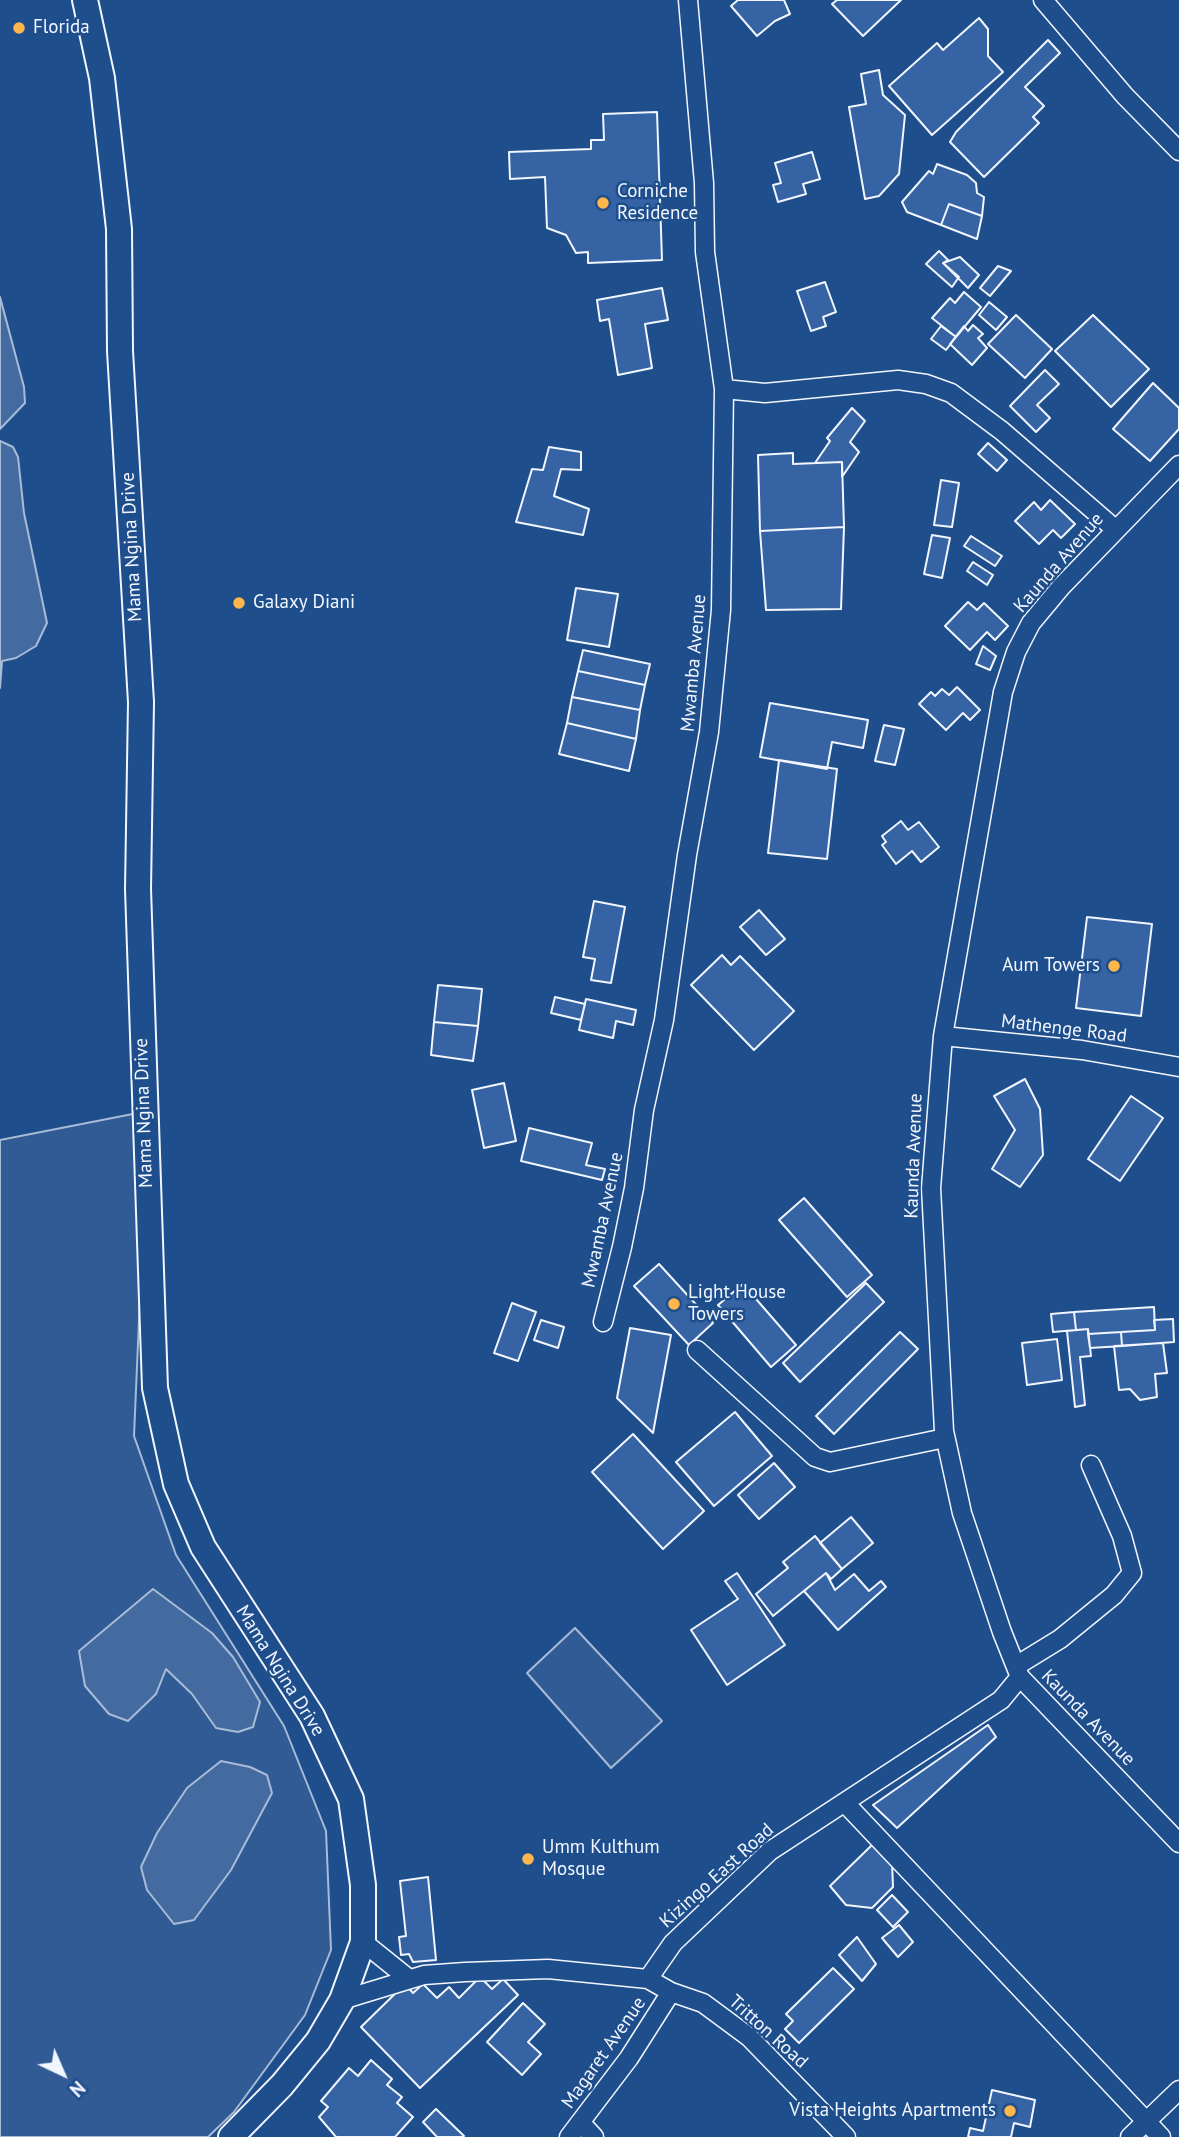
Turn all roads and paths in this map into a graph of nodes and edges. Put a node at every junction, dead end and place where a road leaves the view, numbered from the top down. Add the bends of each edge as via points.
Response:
1 (85, 0) edge
2 (688, 0) edge
3 (1052, 3) edge
4 (1179, 151) edge
5 (724, 389) junction
6 (1179, 465) edge
7 (1115, 529) junction
8 (943, 1036) junction
9 (1179, 1067) edge
10 (603, 1322) dead end
11 (697, 1350) dead end
12 (945, 1438) junction
13 (1091, 1465) dead end
14 (1018, 1671) junction
15 (845, 1803) junction
16 (1179, 1843) edge
17 (363, 1942) junction
18 (409, 1979) junction
19 (648, 1979) junction
20 (671, 1993) junction
21 (342, 2000) junction
22 (1179, 2090) edge
23 (1146, 2122) junction
24 (575, 2130) edge
25 (231, 2137) edge
26 (594, 2137) edge
27 (846, 2137) edge
28 (1130, 2137) edge
29 (1161, 2137) edge

1 - 17 street, Mama Ngina Drive via 102,78 119,229 120,351 141,702 138,889 155,1388 176,1484 203,1547 312,1716 351,1799 363,1885
2 - 5 street, Mwamba Avenue via 704,183 705,252
3 - 4 street via 1125,96
5 - 7 street via 765,393 898,380 926,384 951,393 1002,431
5 - 10 street, Mwamba Avenue via 722,583 715,690 664,1020 644,1111 634,1188
6 - 7 street, Kaunda Avenue
7 - 8 street, Kaunda Avenue via 1031,623 1007,679
8 - 9 street, Mathenge Road via 1082,1049
8 - 12 street, Kaunda Avenue via 931,1188
11 - 12 street via 815,1457 830,1462
12 - 14 street, Kaunda Avenue via 982,1580
13 - 14 street, Kizingo East Road via 1122,1535 1132,1573 1114,1595
14 - 15 street, Kizingo East Road via 1001,1700
14 - 16 street, Kaunda Avenue
15 - 19 street, Kizingo East Road via 770,1851 673,1943
15 - 23 street
17 - 18 street
17 - 21 street, Mama Ngina Drive
18 - 19 street via 548,1969
18 - 21 street
19 - 20 street, Tritton Road
20 - 24 street, Magaret Avenue
20 - 27 street, Tritton Road via 703,2003 749,2037
21 - 25 street, Mama Ngina Drive via 289,2077
22 - 23 street
23 - 28 street
23 - 29 street
24 - 26 street

